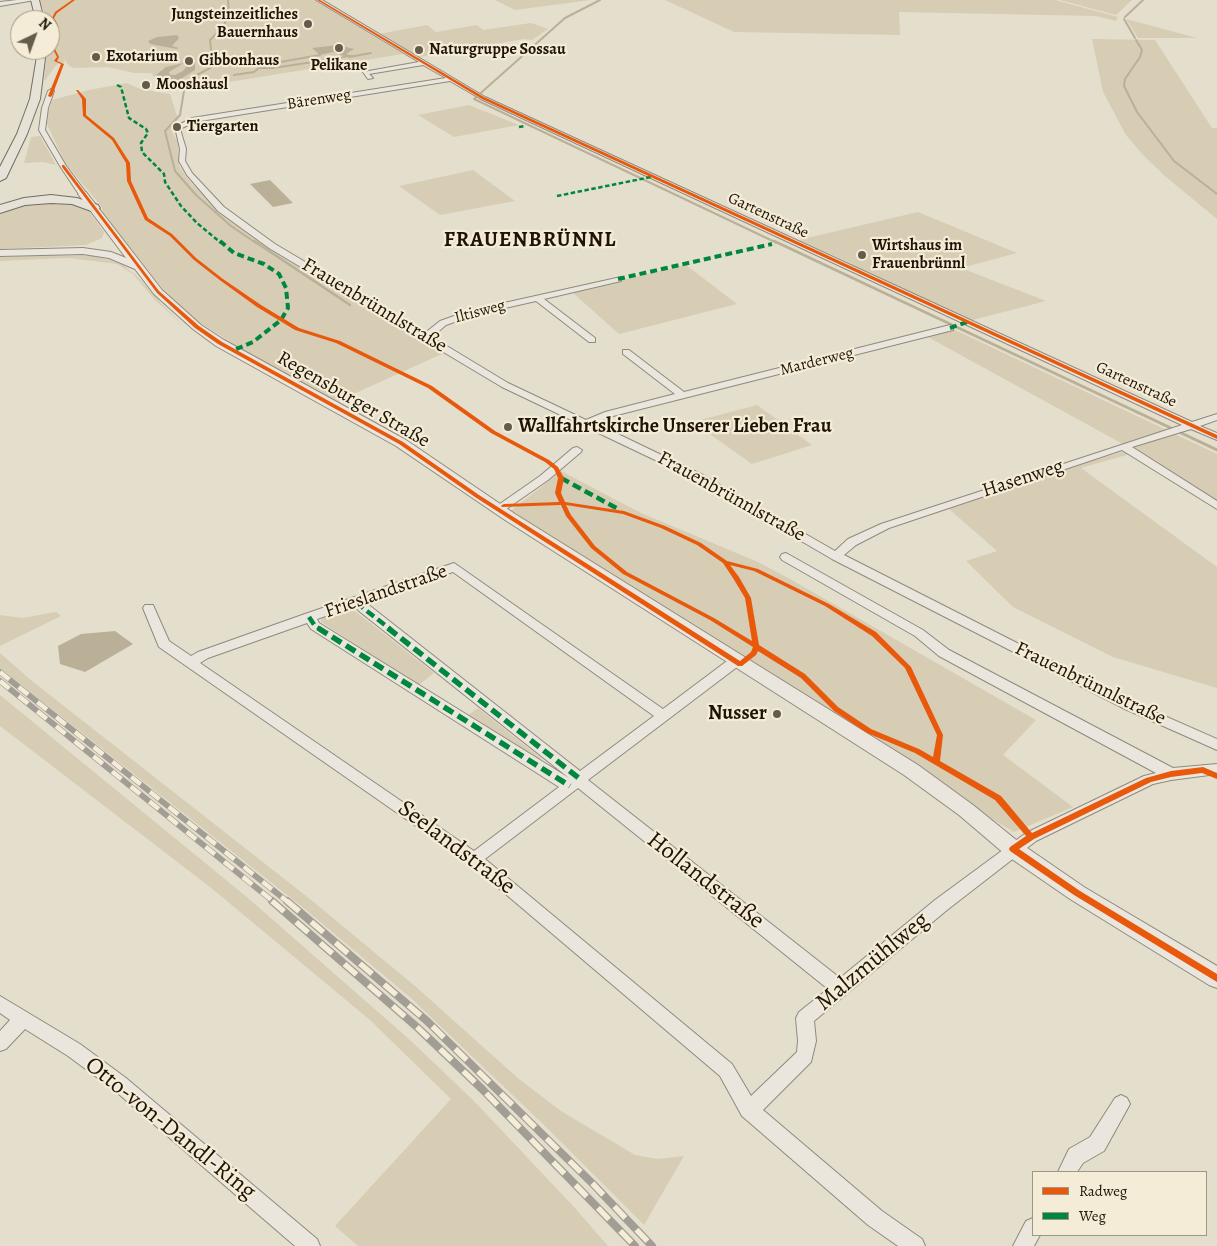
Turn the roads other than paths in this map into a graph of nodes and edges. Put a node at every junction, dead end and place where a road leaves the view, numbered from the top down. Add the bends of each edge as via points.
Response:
1 (34, 0) edge
2 (318, 0) edge
3 (0, 4) edge
4 (40, 60) edge
5 (425, 63) junction
6 (370, 78) dead end
7 (452, 79) junction
8 (52, 91) dead end
9 (186, 122) joint
10 (13, 150) junction
11 (0, 165) edge
12 (0, 178) edge
13 (6, 188) edge
14 (83, 194) junction
15 (66, 200) junction
16 (94, 208) junction
17 (0, 209) edge
18 (121, 244) junction
19 (64, 251) junction
20 (0, 253) edge
21 (97, 253) junction
22 (139, 267) junction
23 (618, 279) dead end
24 (538, 298) junction
25 (950, 328) dead end
26 (426, 337) junction
27 (592, 340) dead end
28 (626, 352) dead end
29 (683, 396) junction
30 (1217, 417) edge
31 (587, 424) junction
32 (1191, 425) junction
33 (1217, 437) edge
34 (1124, 447) junction
35 (577, 450) dead end
36 (1217, 506) edge
37 (498, 510) junction
38 (836, 556) junction
39 (786, 557) dead end
40 (358, 600) junction
41 (149, 608) dead end
42 (309, 618) junction
43 (736, 661) junction
44 (190, 663) junction
45 (664, 716) junction
46 (1217, 744) edge
47 (1210, 770) edge
48 (1171, 774) junction
49 (1217, 776) edge
50 (576, 782) junction
51 (1013, 849) junction
52 (474, 859) junction
53 (1217, 978) edge
54 (840, 988) junction
55 (0, 1004) edge
56 (23, 1019) junction
57 (0, 1042) edge
58 (1122, 1104) dead end
59 (749, 1110) junction
60 (1068, 1171) edge
61 (1032, 1230) edge
62 (310, 1246) edge
63 (915, 1246) edge
64 (1023, 1246) edge

1 - 3 street
2 - 5 street, Gartenstraße
4 - 10 main road via 34,99
5 - 6 street, Bärenweg via 365,73
5 - 7 street, Gartenstraße
7 - 9 street, Bärenweg
7 - 32 street, Gartenstraße via 477,95
8 - 14 street via 44,108 42,130 62,166
9 - 26 street, Frauenbrünnlstraße via 176,130 183,149 182,161 221,209 272,246
10 - 11 main road
10 - 12 main road
13 - 14 main road via 42,197
14 - 15 main road
14 - 16 street, Regensburger Straße
15 - 16 main road
15 - 17 main road via 34,200
16 - 18 street, Regensburger Straße
18 - 19 street
18 - 21 street
18 - 22 street, Regensburger Straße
19 - 20 street
19 - 21 street
21 - 22 street via 122,258
22 - 37 street, Regensburger Straße via 165,300 220,343 375,427
23 - 24 street, Iltisweg
24 - 26 street, Iltisweg via 449,320
24 - 27 street
25 - 29 street, Marderweg
26 - 31 street, Frauenbrünnlstraße via 505,385
28 - 29 street
29 - 31 street, Marderweg via 609,414
30 - 32 street, Hasenweg
31 - 38 street, Frauenbrünnlstraße via 699,477
32 - 33 street, Gartenstraße
32 - 34 street, Hasenweg
34 - 36 street
34 - 38 street, Hasenweg via 885,526 852,542
35 - 37 street
37 - 43 street, Regensburger Straße
38 - 46 street, Frauenbrünnlstraße via 1130,706
39 - 48 street, Frauenbrünnlstraße via 919,633 944,653
40 - 42 street, Frieslandstraße
40 - 45 street, Frieslandstraße via 454,567
40 - 50 street, Hollandstraße via 363,608
41 - 44 street, Seelandstraße via 164,644
42 - 44 street, Frieslandstraße via 203,655
42 - 50 street, Hollandstraße via 315,626
43 - 45 street
43 - 51 street, Regensburger Straße via 911,770
44 - 52 street, Seelandstraße
45 - 50 street
47 - 48 street
47 - 49 street
48 - 51 street via 1149,780 1030,837
50 - 52 street
50 - 54 street, Hollandstraße
51 - 53 street, Regensburger Straße via 1077,893
51 - 54 street, Malzmühlweg
52 - 59 street, Seelandstraße via 726,1070
54 - 59 street, Malzmühlweg via 805,1018 805,1056
55 - 56 street, Otto-von-Dandl-Ring
56 - 57 street
56 - 62 street, Otto-von-Dandl-Ring via 74,1050 120,1084
58 - 60 street via 1097,1144 1076,1156
59 - 63 street via 875,1218
61 - 64 street

